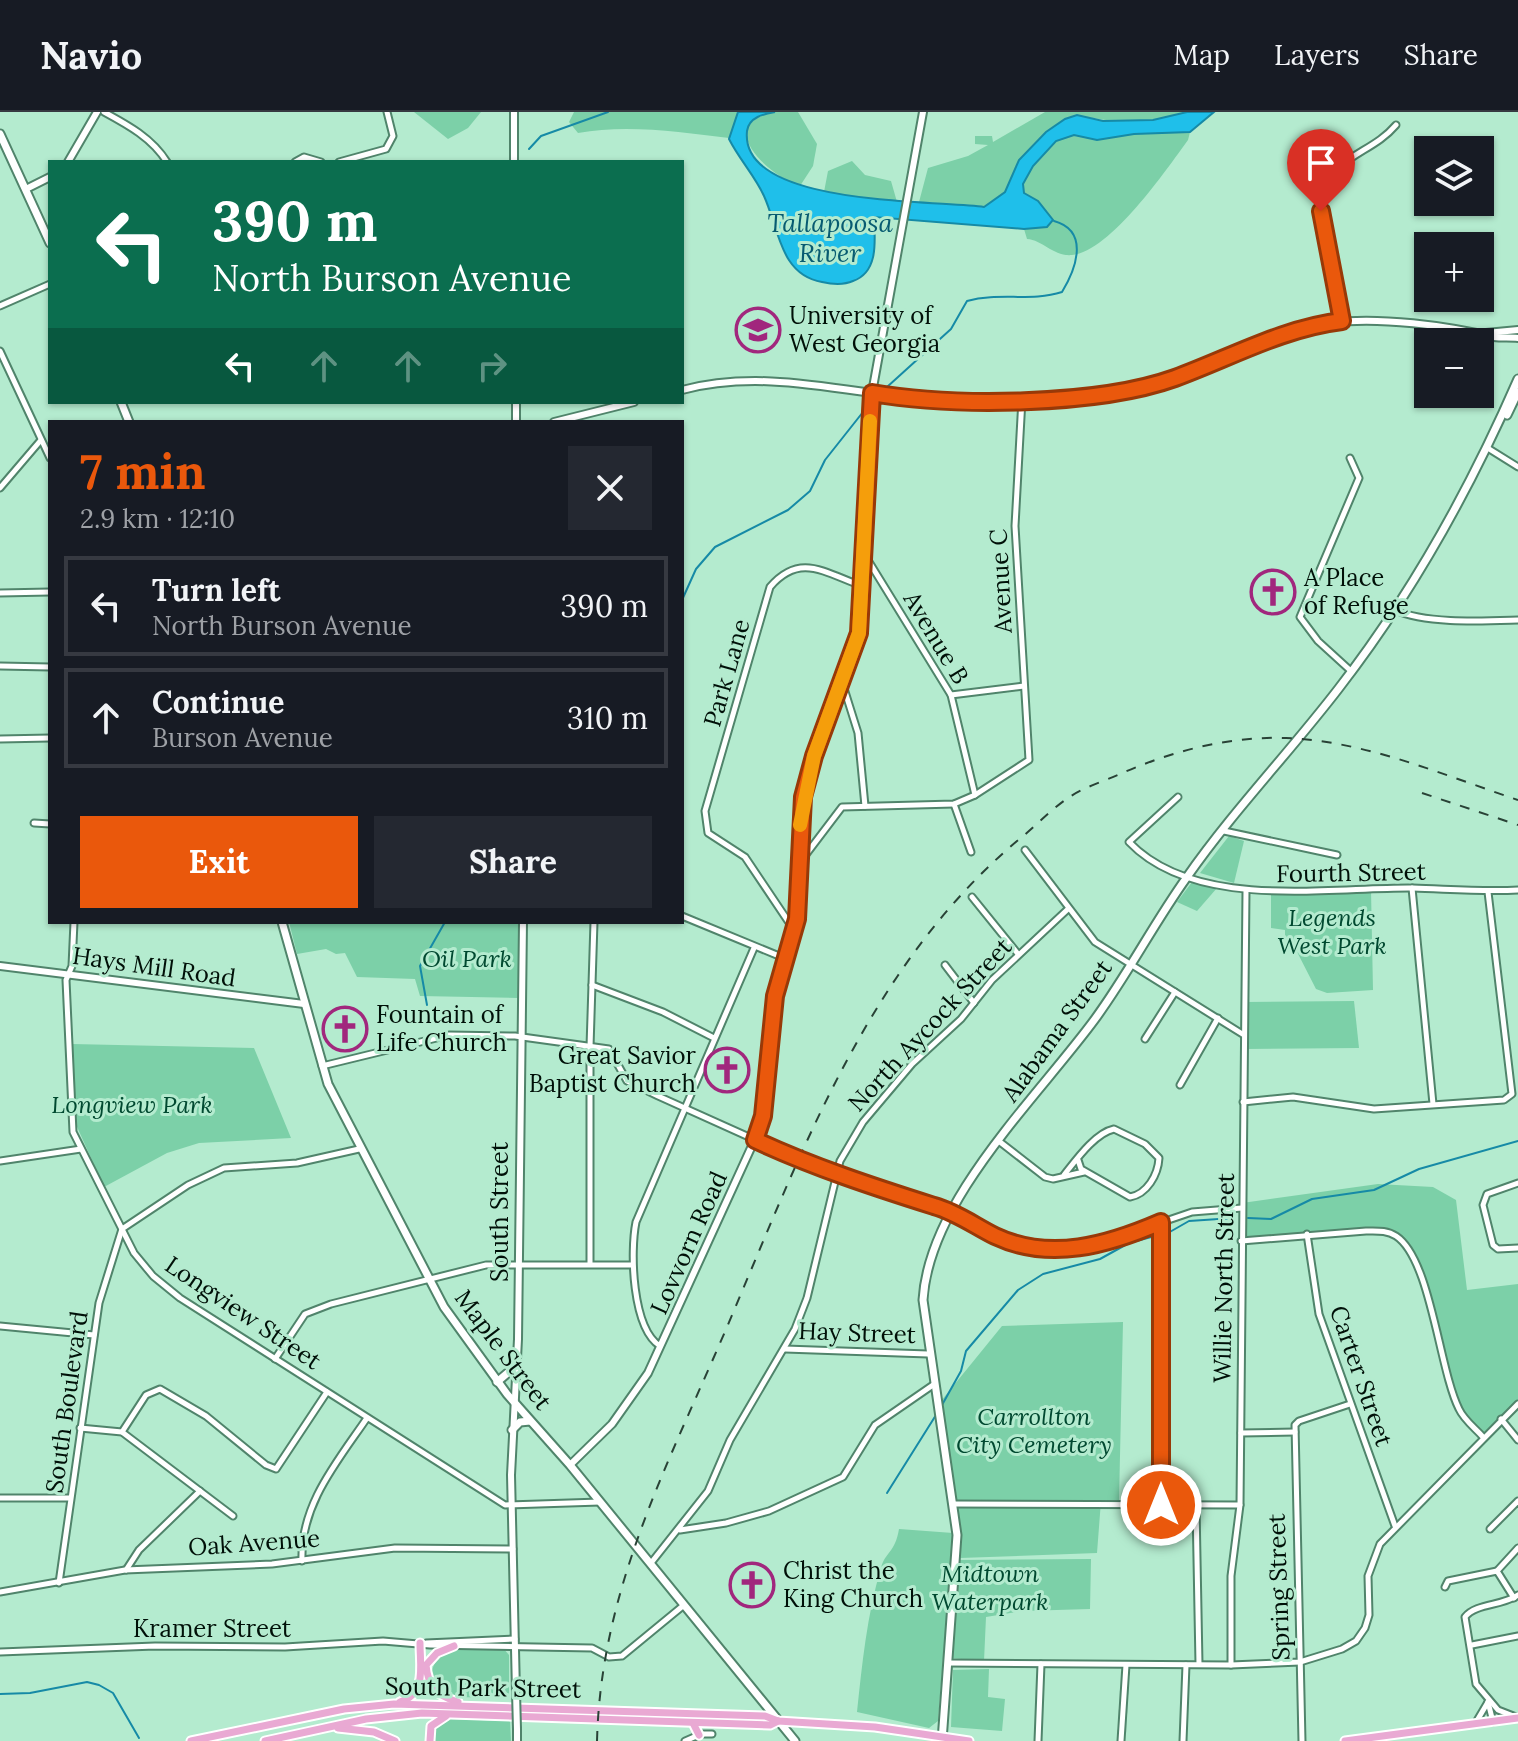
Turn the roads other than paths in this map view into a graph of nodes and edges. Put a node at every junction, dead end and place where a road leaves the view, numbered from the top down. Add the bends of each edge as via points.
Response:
1 (97, 112) edge
2 (104, 112) edge
3 (387, 112) edge
4 (514, 112) edge
5 (923, 112) edge
6 (1396, 125) dead end
7 (0, 134) edge
8 (71, 160) edge
9 (166, 160) edge
10 (346, 160) edge
11 (514, 160) edge
12 (48, 178) edge
13 (26, 189) junction
14 (48, 238) edge
15 (48, 285) edge
16 (0, 306) edge
17 (1342, 321) junction
18 (1426, 328) edge
19 (1518, 330) edge
20 (1494, 332) edge
21 (1494, 334) edge
22 (1518, 338) edge
23 (0, 351) edge
24 (1518, 379) edge
25 (684, 390) edge
26 (1518, 392) edge
27 (872, 393) junction
28 (1022, 399) junction
29 (626, 404) edge
30 (562, 420) edge
31 (1496, 429) junction
32 (41, 440) junction
33 (1486, 447) junction
34 (48, 454) edge
35 (1350, 458) dead end
36 (1518, 467) edge
37 (0, 488) edge
38 (863, 552) junction
39 (862, 586) junction
40 (48, 592) edge
41 (0, 593) edge
42 (1395, 610) junction
43 (1518, 620) edge
44 (0, 666) edge
45 (48, 667) edge
46 (1352, 672) junction
47 (841, 679) junction
48 (1024, 686) junction
49 (951, 695) junction
50 (48, 738) edge
51 (0, 739) edge
52 (975, 795) junction
53 (1178, 797) dead end
54 (954, 804) junction
55 (865, 806) junction
56 (34, 823) dead end
57 (48, 824) edge
58 (1224, 831) junction
59 (1025, 850) dead end
60 (971, 852) dead end
61 (1337, 855) dead end
62 (801, 861) junction
63 (1187, 876) junction
64 (1412, 888) junction
65 (1518, 890) edge
66 (1246, 891) junction
67 (1488, 892) junction
68 (972, 897) dead end
69 (1068, 909) junction
70 (684, 917) edge
71 (74, 924) edge
72 (283, 924) edge
73 (523, 924) edge
74 (594, 924) edge
75 (794, 930) junction
76 (754, 948) junction
77 (1018, 954) junction
78 (784, 958) junction
79 (945, 965) dead end
80 (1129, 965) junction
81 (0, 966) edge
82 (67, 973) junction
83 (592, 985) junction
84 (1175, 992) junction
85 (974, 1003) junction
86 (304, 1004) junction
87 (1218, 1018) junction
88 (1244, 1035) junction
89 (520, 1037) junction
90 (714, 1038) junction
91 (1145, 1039) dead end
92 (590, 1047) junction
93 (322, 1066) junction
94 (1180, 1085) dead end
95 (1243, 1102) junction
96 (1433, 1104) junction
97 (683, 1107) junction
98 (755, 1140) junction
99 (1000, 1142) junction
100 (81, 1149) junction
101 (359, 1149) junction
102 (1078, 1160) junction
103 (0, 1161) edge
104 (1085, 1172) junction
105 (836, 1173) junction
106 (1064, 1175) junction
107 (1518, 1183) edge
108 (1242, 1208) junction
109 (950, 1212) junction
110 (1161, 1222) junction
111 (122, 1229) junction
112 (1307, 1234) junction
113 (1241, 1241) junction
114 (1518, 1248) edge
115 (518, 1263) junction
116 (590, 1264) junction
117 (631, 1265) junction
118 (428, 1280) junction
119 (0, 1326) edge
120 (94, 1335) junction
121 (661, 1347) junction
122 (785, 1349) junction
123 (928, 1354) junction
124 (275, 1359) junction
125 (517, 1365) junction
126 (497, 1382) junction
127 (933, 1385) junction
128 (327, 1392) junction
129 (513, 1402) junction
130 (1350, 1404) junction
131 (1518, 1404) edge
132 (367, 1418) junction
133 (1501, 1419) junction
134 (531, 1421) junction
135 (80, 1428) junction
136 (512, 1430) junction
137 (122, 1432) junction
138 (1295, 1432) junction
139 (1241, 1433) junction
140 (1483, 1437) junction
141 (1518, 1440) edge
142 (570, 1465) junction
143 (200, 1491) junction
144 (0, 1498) edge
145 (70, 1498) junction
146 (1518, 1501) edge
147 (600, 1502) junction
148 (954, 1504) junction
149 (512, 1505) junction
150 (1161, 1505) junction
151 (1240, 1505) junction
152 (1196, 1506) junction
153 (233, 1516) dead end
154 (1395, 1526) junction
155 (1490, 1529) dead end
156 (679, 1530) junction
157 (1518, 1548) edge
158 (513, 1549) junction
159 (302, 1561) junction
160 (651, 1563) junction
161 (125, 1570) junction
162 (1497, 1571) junction
163 (59, 1583) junction
164 (1445, 1587) dead end
165 (0, 1592) edge
166 (1516, 1597) edge
167 (684, 1605) junction
168 (1518, 1636) edge
169 (515, 1642) junction
170 (422, 1643) junction
171 (1472, 1645) junction
172 (454, 1646) junction
173 (0, 1652) edge
174 (1300, 1662) junction
175 (948, 1663) junction
176 (1041, 1664) junction
177 (1199, 1664) junction
178 (426, 1665) junction
179 (1126, 1665) junction
180 (1186, 1665) junction
181 (1231, 1665) junction
182 (1488, 1701) junction
183 (394, 1704) junction
184 (468, 1705) junction
185 (462, 1713) junction
186 (1518, 1718) edge
187 (778, 1721) junction
188 (1493, 1722) junction
189 (693, 1723) junction
190 (713, 1724) junction
191 (1475, 1724) junction
192 (324, 1727) junction
193 (699, 1735) junction
194 (712, 1738) edge
195 (208, 1739) edge
196 (1374, 1739) edge
197 (942, 1740) edge
198 (191, 1741) edge
199 (265, 1741) edge
200 (395, 1741) edge
201 (430, 1741) edge
202 (517, 1741) edge
203 (685, 1741) edge
204 (795, 1741) edge
205 (969, 1741) edge
206 (1038, 1741) edge
207 (1121, 1741) edge
208 (1183, 1741) edge
209 (1302, 1741) edge
210 (1345, 1741) edge

1 - 8 street
2 - 9 street via 140,133
3 - 10 street via 393,136 386,149
4 - 11 street
5 - 27 street, Lovvorn Road
6 - 17 street via 1372,148 1339,167 1322,195 1321,215
7 - 13 main road
12 - 13 street
13 - 14 main road
15 - 16 street
17 - 18 street
17 - 28 street via 1272,340 1153,384 1105,394
19 - 20 street
21 - 22 street
23 - 32 street
24 - 31 main road, Alabama Street
25 - 27 street via 781,381
26 - 31 main road, Alabama Street
27 - 28 street via 942,402
27 - 38 street, Lovvorn Road
28 - 48 street, Avenue C via 1015,526
29 - 30 street
31 - 33 main road, Alabama Street
32 - 34 street
32 - 37 street
33 - 36 street
33 - 42 main road, Alabama Street
35 - 46 street via 1359,478 1300,617
38 - 39 street, Lovvorn Road
38 - 49 street, Avenue B
39 - 47 street, Lovvorn Road via 859,633
39 - 75 street, Park Lane via 807,567 783,573 770,587 705,811 706,829 745,857
40 - 41 street
42 - 43 street via 1479,621
42 - 46 main road, Alabama Street
44 - 45 street
46 - 58 main road, Alabama Street
47 - 55 street via 858,733
47 - 62 street, Lovvorn Road via 803,797
48 - 49 street
48 - 52 street, Avenue C via 1029,760
49 - 52 street, Avenue B
50 - 51 street
52 - 54 street
53 - 63 street, Fourth Street via 1129,842
54 - 55 street
54 - 60 street
55 - 62 street via 842,807
56 - 57 street
58 - 61 street
58 - 63 main road, Alabama Street
59 - 69 street
62 - 75 street, Lovvorn Road
63 - 66 street, Fourth Street
63 - 80 main road, Alabama Street
64 - 66 street, Fourth Street
64 - 67 street, Fourth Street
64 - 96 street
65 - 67 street, Fourth Street
66 - 88 street, Willie North Street
67 - 96 street via 1512,1094 1504,1100
68 - 77 street
69 - 77 street, North Aycock Street
69 - 80 street via 1095,942
70 - 76 street
71 - 82 street, Longview Street
72 - 86 main road, Maple Street
73 - 89 street, South Street
74 - 83 street
75 - 78 street, Lovvorn Road
76 - 78 street
76 - 90 street
77 - 85 street, North Aycock Street
78 - 98 street, Lovvorn Road via 771,1023 763,1116
79 - 85 street
80 - 84 street
80 - 99 main road, Alabama Street via 1096,1018
81 - 82 street, Hays Mill Road
82 - 86 street, Hays Mill Road
82 - 100 street, Longview Street via 71,1120
83 - 90 street
83 - 92 street
84 - 87 street
84 - 91 street
85 - 105 street, North Aycock Street via 882,1097
86 - 93 main road, Maple Street
87 - 88 street
87 - 94 street
88 - 95 street, Willie North Street
89 - 92 street
89 - 93 street via 439,1036
89 - 115 street, South Street
90 - 97 street
92 - 97 street via 609,1049 627,1081
92 - 116 street
93 - 101 main road, Maple Street
95 - 96 street via 1293,1097 1374,1109
95 - 108 street, Willie North Street
97 - 98 street
97 - 117 street via 636,1222
98 - 105 street
98 - 121 street, Lovvorn Road
99 - 106 street via 1045,1177
99 - 109 main road, Alabama Street
100 - 103 street
100 - 111 street, Longview Street
101 - 111 street via 297,1163 224,1168
101 - 118 main road, Maple Street
102 - 104 street
102 - 104 street via 1114,1129 1145,1144 1159,1158 1149,1183 1134,1197
102 - 106 street
104 - 106 street
105 - 109 street
105 - 122 street, North Aycock Street via 807,1298
107 - 114 street via 1487,1194 1483,1205 1493,1245
108 - 110 street via 1192,1212
108 - 113 street, Willie North Street
109 - 110 street via 1007,1241 1052,1249 1107,1243
109 - 123 main road, Alabama Street via 924,1284
110 - 150 street
111 - 120 street, South Boulevard
111 - 124 street, Longview Street via 142,1264 166,1288
112 - 113 street
112 - 130 street, Carter Street via 1319,1314
112 - 140 street via 1386,1231 1406,1245 1421,1277 1457,1406
113 - 139 street, Willie North Street
115 - 116 street
115 - 118 street
115 - 125 street, South Street
116 - 117 street
117 - 121 street via 648,1328
118 - 124 street via 305,1314
118 - 126 main road, Maple Street
119 - 120 street
120 - 135 street, South Boulevard
121 - 142 street, Lovvorn Road via 625,1408
122 - 123 street, Hay Street
122 - 156 street, North Aycock Street via 730,1440 708,1491
123 - 127 main road, Alabama Street
124 - 128 street, Longview Street
125 - 126 main road
125 - 129 street, South Street
126 - 129 main road, Maple Street
127 - 148 main road, Alabama Street
127 - 156 street via 875,1425 843,1477 769,1511
128 - 132 street, Longview Street
128 - 137 street via 276,1469 160,1389 146,1395
129 - 134 main road, Maple Street
129 - 136 street, South Street
130 - 138 street via 1299,1421
130 - 154 street, Carter Street
131 - 133 street
132 - 149 street, Longview Street via 492,1498
132 - 159 street via 314,1501 303,1535
133 - 140 street
133 - 141 street
134 - 136 main road
134 - 142 main road, Maple Street
135 - 137 street
135 - 145 street, South Boulevard
136 - 149 street, South Street
137 - 143 street
138 - 139 street
138 - 174 street, Spring Street
139 - 151 street, Willie North Street
140 - 154 street
142 - 147 main road, Maple Street
143 - 153 street
143 - 161 street
144 - 145 street
145 - 163 street, South Boulevard
146 - 155 street
147 - 149 street, Longview Street
147 - 160 main road, Maple Street
148 - 150 street
148 - 175 main road, Alabama Street via 956,1560
149 - 158 street, South Street
150 - 152 street
151 - 152 street
151 - 181 street, Willie North Street via 1231,1576
152 - 177 street
154 - 174 street via 1372,1559 1369,1615 1356,1641
156 - 160 street, North Aycock Street
157 - 162 street
158 - 159 street, Oak Avenue via 395,1548
158 - 169 street, South Street
159 - 161 street, Oak Avenue
160 - 167 main road, Maple Street
161 - 163 street, Oak Avenue
162 - 164 street via 1448,1581
162 - 166 street
163 - 165 street, Oak Avenue
166 - 171 street via 1466,1614
167 - 169 street via 622,1656 609,1657 592,1648
167 - 187 main road, Maple Street
168 - 171 street
169 - 170 street, Kramer Street
169 - 172 street, Kramer Street
169 - 202 street, South Street, bridge
170 - 172 street, Kramer Street
170 - 173 street, Kramer Street
170 - 178 main road
170 - 183 main road via 420,1687 411,1698
171 - 182 street via 1476,1684
172 - 178 main road
174 - 181 street
174 - 209 street, Spring Street
175 - 176 street
175 - 197 main road, Alabama Street
176 - 179 street
176 - 206 street
177 - 180 street
177 - 181 street
178 - 184 main road via 435,1692
179 - 180 street
179 - 207 street
180 - 208 street
182 - 186 street
182 - 188 street
182 - 191 street
183 - 184 main road, South Park Street
183 - 195 main road, South Park Street via 344,1709
184 - 187 main road, South Park Street
185 - 189 main road, South Park Street
185 - 192 main road, South Park Street via 392,1715
185 - 201 main road via 437,1719
186 - 188 main road
187 - 190 main road, South Park Street
187 - 197 main road, South Park Street via 875,1727
187 - 204 main road, Maple Street
188 - 191 main road
189 - 190 main road, South Park Street
189 - 193 main road
190 - 194 street
191 - 196 main road
192 - 199 main road, South Park Street
192 - 200 main road via 364,1730
193 - 194 street
193 - 203 street
195 - 198 main road, South Park Street
196 - 210 main road
197 - 205 main road, South Park Street

